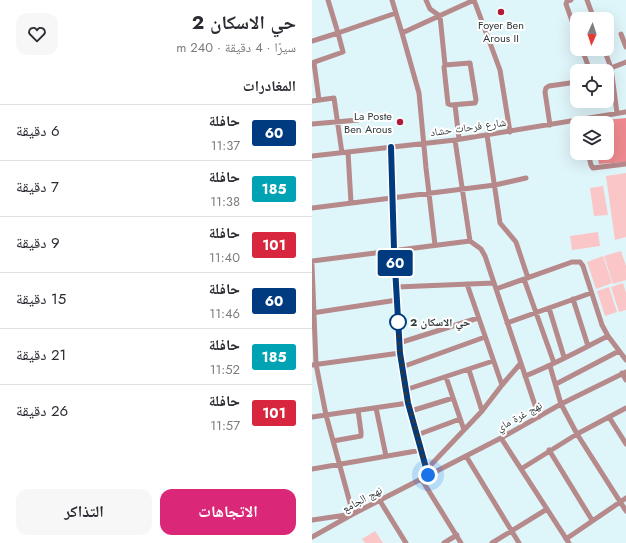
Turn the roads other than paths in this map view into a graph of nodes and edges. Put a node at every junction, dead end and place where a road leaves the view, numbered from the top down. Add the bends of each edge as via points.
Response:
1 (328, 0) edge
2 (392, 0) edge
3 (426, 0) edge
4 (474, 0) edge
5 (571, 0) edge
6 (587, 0) edge
7 (591, 12) edge
8 (396, 13) junction
9 (570, 15) edge
10 (440, 16) junction
11 (338, 33) junction
12 (402, 33) junction
13 (622, 34) dead end
14 (312, 41) edge
15 (626, 47) edge
16 (626, 62) edge
17 (313, 63) edge
18 (445, 65) junction
19 (614, 67) edge
20 (570, 83) edge
21 (614, 98) edge
22 (319, 100) junction
23 (312, 101) edge
24 (455, 105) junction
25 (626, 112) edge
26 (617, 113) junction
27 (604, 116) edge
28 (358, 120) dead end
29 (338, 122) junction
30 (570, 122) edge
31 (312, 124) edge
32 (550, 125) junction
33 (510, 132) junction
34 (487, 135) junction
35 (457, 139) junction
36 (424, 144) junction
37 (391, 147) junction
38 (345, 152) junction
39 (312, 156) edge
40 (590, 160) edge
41 (626, 164) edge
42 (526, 178) dead end
43 (495, 185) junction
44 (462, 189) junction
45 (429, 193) junction
46 (393, 198) junction
47 (351, 203) junction
48 (312, 208) edge
49 (470, 241) junction
50 (435, 245) junction
51 (394, 250) junction
52 (312, 261) edge
53 (312, 265) edge
54 (526, 278) junction
55 (494, 283) junction
56 (468, 284) junction
57 (397, 287) junction
58 (496, 289) junction
59 (591, 293) junction
60 (573, 299) junction
61 (397, 300) junction
62 (549, 308) junction
63 (313, 312) edge
64 (536, 312) junction
65 (478, 318) junction
66 (507, 323) junction
67 (608, 336) junction
68 (485, 337) junction
69 (399, 343) junction
70 (588, 346) junction
71 (619, 351) junction
72 (400, 353) junction
73 (564, 357) junction
74 (626, 360) edge
75 (493, 361) junction
76 (520, 364) junction
77 (314, 365) edge
78 (552, 365) junction
79 (402, 367) junction
80 (469, 370) junction
81 (624, 372) edge
82 (524, 376) junction
83 (446, 377) junction
84 (626, 380) edge
85 (556, 384) junction
86 (502, 385) junction
87 (405, 390) junction
88 (453, 398) junction
89 (408, 403) junction
90 (561, 404) junction
91 (376, 408) junction
92 (626, 408) edge
93 (358, 410) junction
94 (482, 411) junction
95 (411, 412) junction
96 (326, 415) junction
97 (312, 417) edge
98 (538, 417) junction
99 (609, 417) junction
100 (460, 419) junction
101 (464, 430) junction
102 (577, 434) junction
103 (417, 435) junction
104 (501, 438) junction
105 (333, 441) junction
106 (626, 444) edge
107 (422, 450) junction
108 (549, 450) junction
109 (386, 456) junction
110 (466, 456) junction
111 (340, 465) junction
112 (312, 469) edge
113 (521, 469) junction
114 (427, 473) junction
115 (422, 480) junction
116 (626, 498) edge
117 (380, 501) junction
118 (620, 502) junction
119 (547, 509) junction
120 (626, 511) edge
121 (353, 514) junction
122 (312, 520) edge
123 (592, 520) junction
124 (511, 530) junction
125 (457, 535) junction
126 (312, 537) edge
127 (568, 541) edge
128 (406, 543) edge
129 (444, 543) edge
130 (462, 543) edge
131 (492, 543) edge
132 (519, 543) edge

1 - 11 street
2 - 8 street
3 - 10 street via 432,10
4 - 10 street
4 - 33 street via 500,70
5 - 9 street via 566,4
6 - 7 street
8 - 11 street
8 - 12 street
10 - 12 street
10 - 18 street
11 - 14 street
11 - 17 street via 343,52
12 - 36 street via 419,93
13 - 15 street
16 - 19 street
17 - 22 street
18 - 24 street via 448,104
18 - 24 street via 469,62 472,65 476,102
20 - 32 street via 549,86 544,92
21 - 26 street
22 - 23 street
22 - 29 street via 334,98
24 - 35 street
25 - 26 street, شارع فرحات حشاد
26 - 27 street, شارع فرحات حشاد
28 - 29 street
29 - 31 street
29 - 38 street
30 - 32 street, شارع فرحات حشاد
32 - 33 street, شارع فرحات حشاد
33 - 34 street, شارع فرحات حشاد
34 - 35 street, شارع فرحات حشاد
34 - 43 street
35 - 36 street, شارع فرحات حشاد
35 - 44 street
36 - 37 street, شارع فرحات حشاد
36 - 45 street
37 - 38 street, شارع فرحات حشاد
37 - 46 street
38 - 39 street, شارع فرحات حشاد
38 - 47 street
40 - 41 street via 593,168
42 - 43 street
43 - 44 street
43 - 54 street via 500,223 516,242
44 - 45 street
44 - 49 street
45 - 46 street
45 - 50 street
46 - 47 street
46 - 51 street
47 - 48 street
49 - 50 street
49 - 55 street via 483,252
50 - 51 street
51 - 52 street
51 - 57 street
53 - 63 street
54 - 58 street
54 - 59 street via 577,261 583,266
54 - 64 street
55 - 56 street
55 - 58 street
56 - 57 street
56 - 65 street
57 - 61 street
58 - 66 street
59 - 60 street
59 - 67 street
60 - 62 street
60 - 70 street
61 - 63 street
61 - 69 street
62 - 64 street
62 - 73 street
63 - 77 street
64 - 66 street
64 - 78 street
65 - 68 street
65 - 69 street
66 - 76 street
67 - 70 street
67 - 71 street
68 - 75 street
68 - 79 street
69 - 72 street
70 - 73 street
71 - 74 street
71 - 85 street
72 - 77 street
72 - 79 street
73 - 78 street
75 - 80 street
75 - 86 street
76 - 82 street
76 - 86 street
77 - 96 street
78 - 82 street
78 - 85 street
79 - 87 street
80 - 83 street
80 - 94 street
81 - 84 street
81 - 90 street, نهج غرة ماي
82 - 98 street
83 - 87 street
83 - 88 street
85 - 90 street
86 - 94 street
87 - 89 street
88 - 95 street
88 - 100 street
89 - 91 street
89 - 95 street
90 - 98 street, نهج غرة ماي
90 - 102 street
91 - 93 street
91 - 109 street
92 - 99 street
93 - 96 street
93 - 105 street via 361,436
94 - 101 street
95 - 103 street
96 - 97 street
96 - 105 street
98 - 104 street, نهج غرة ماي
99 - 102 street
99 - 106 street
100 - 101 street
100 - 103 street
101 - 114 street
102 - 108 street
102 - 118 street
103 - 107 street
104 - 110 street, نهج غرة ماي
104 - 113 street
105 - 111 street
107 - 109 street
107 - 114 street
108 - 113 street
108 - 123 street
109 - 111 street
110 - 114 street, نهج غرة ماي
110 - 124 street
111 - 112 street
111 - 121 street
113 - 119 street
114 - 115 street, نهج غرة ماي
115 - 117 street, نهج الجامع
115 - 125 street
116 - 118 street
117 - 121 street, نهج الجامع
117 - 128 street
118 - 120 street
118 - 123 street
119 - 124 street
119 - 127 street
121 - 122 street
121 - 126 street, نهج الجامع
123 - 127 street
124 - 131 street
124 - 132 street
125 - 129 street
125 - 130 street

